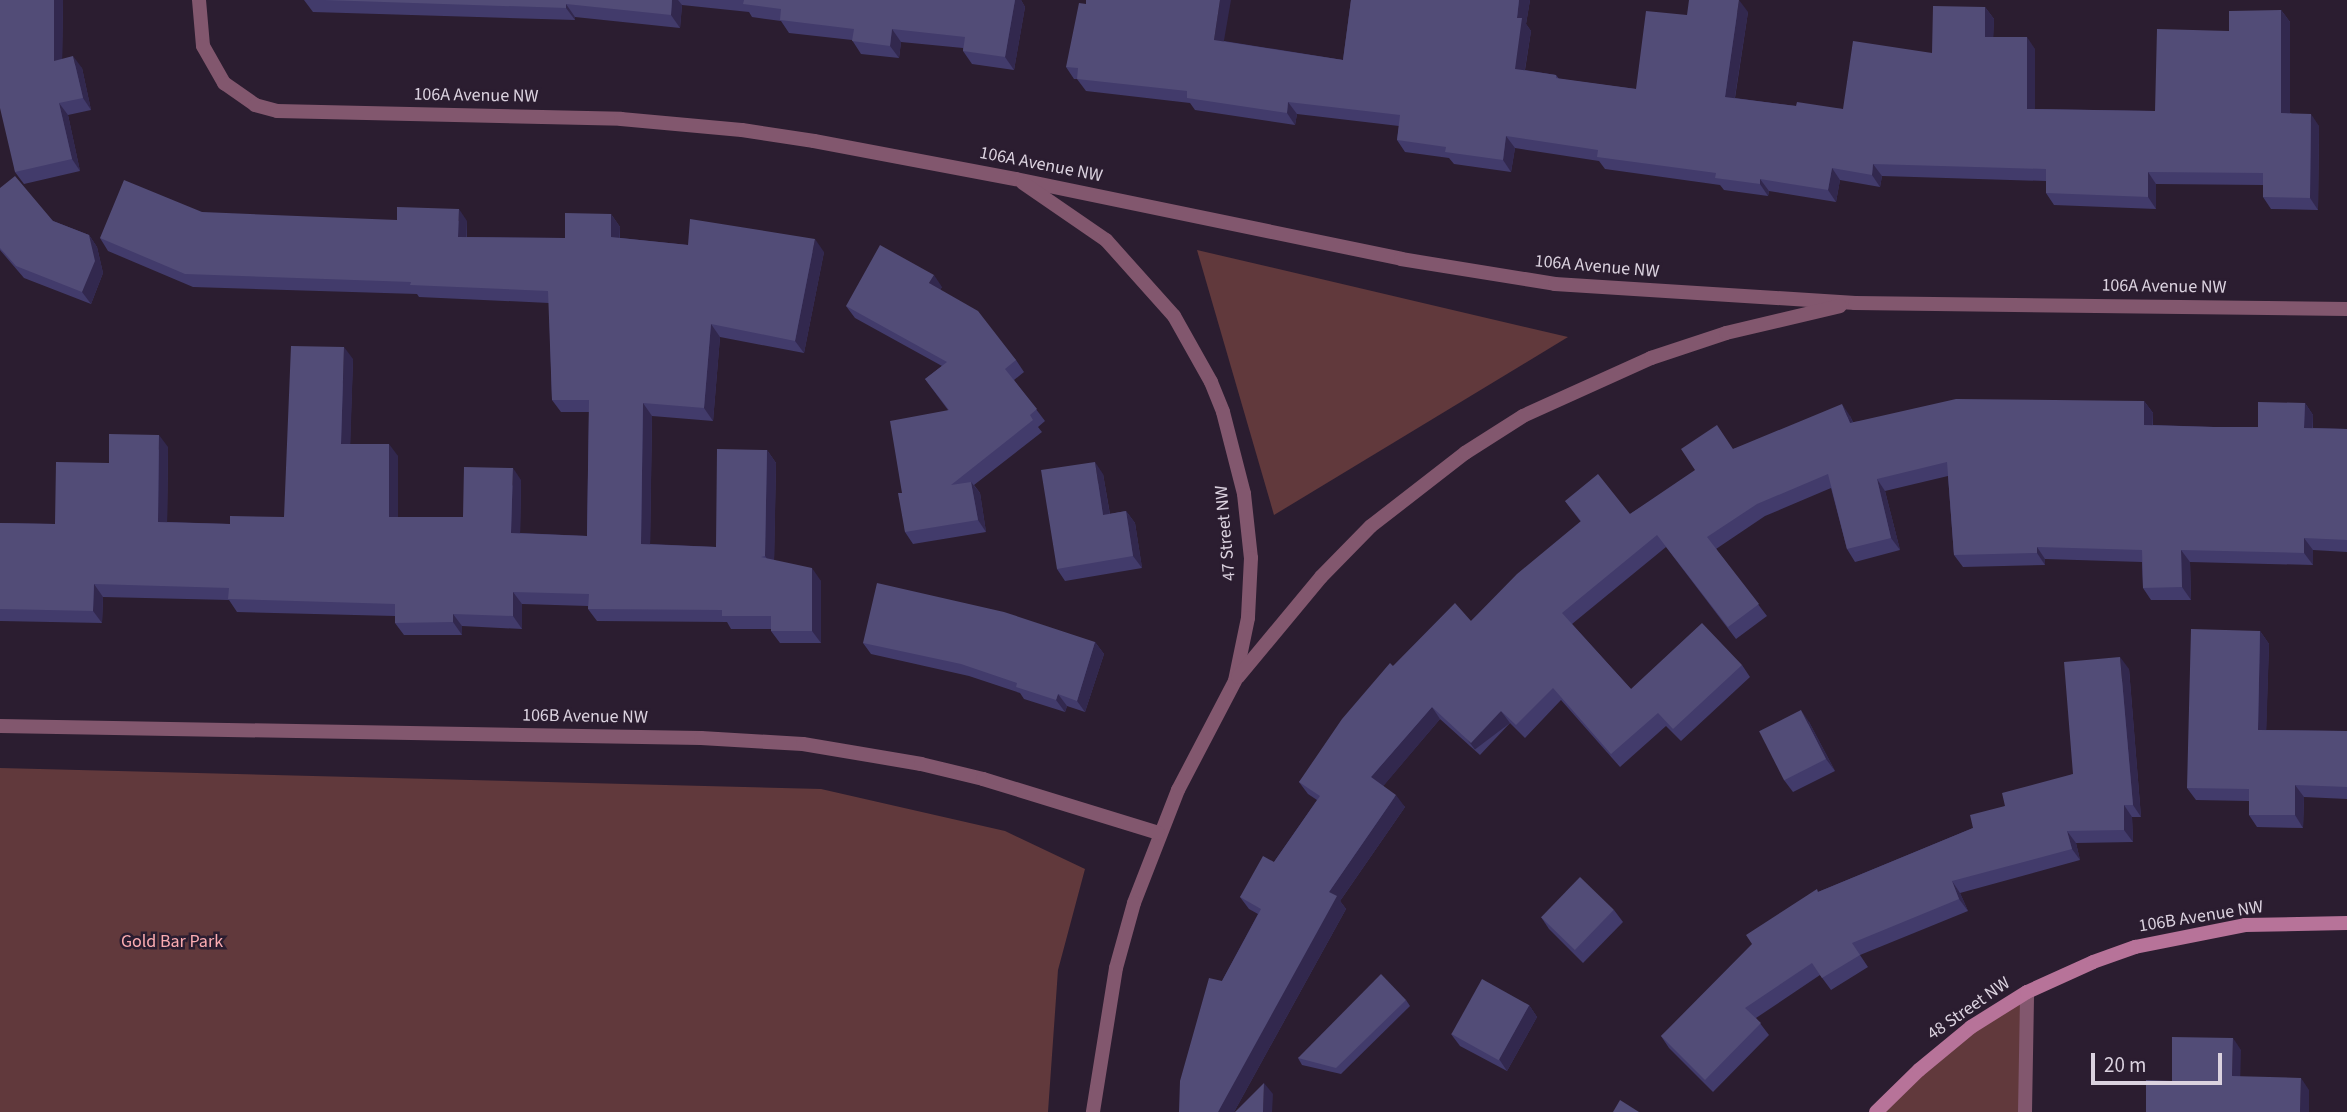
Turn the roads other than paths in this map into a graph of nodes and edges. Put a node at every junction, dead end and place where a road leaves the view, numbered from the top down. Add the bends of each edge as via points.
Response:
1 (199, 0) edge
2 (1016, 178) junction
3 (1855, 303) junction
4 (2347, 309) edge
5 (1235, 681) junction
6 (0, 726) edge
7 (1158, 833) junction
8 (2347, 923) edge
9 (2027, 992) junction
10 (1093, 1112) edge
11 (1876, 1112) edge
12 (2025, 1112) edge

1 - 2 street, 106A Avenue NW via 203,46 224,83 255,105 276,111 680,124 814,141
2 - 3 street, 106A Avenue NW via 1490,275 1625,290
2 - 5 street, 47 Street NW via 1106,240 1129,263 1174,316 1211,382 1236,453 1251,558 1248,618
3 - 4 street, 106A Avenue NW
3 - 5 street, 106A Avenue NW via 1726,333 1651,358 1523,416 1465,453 1371,526 1287,615
5 - 7 street, 47 Street NW
6 - 7 street, 106B Avenue NW via 790,743 849,750 983,779
7 - 10 street, 47 Street NW via 1116,968
8 - 9 street, 106B Avenue NW via 2245,925 2186,935 2135,947
9 - 11 street, 48 Street NW via 1971,1027
9 - 12 street, 48 Street NW

